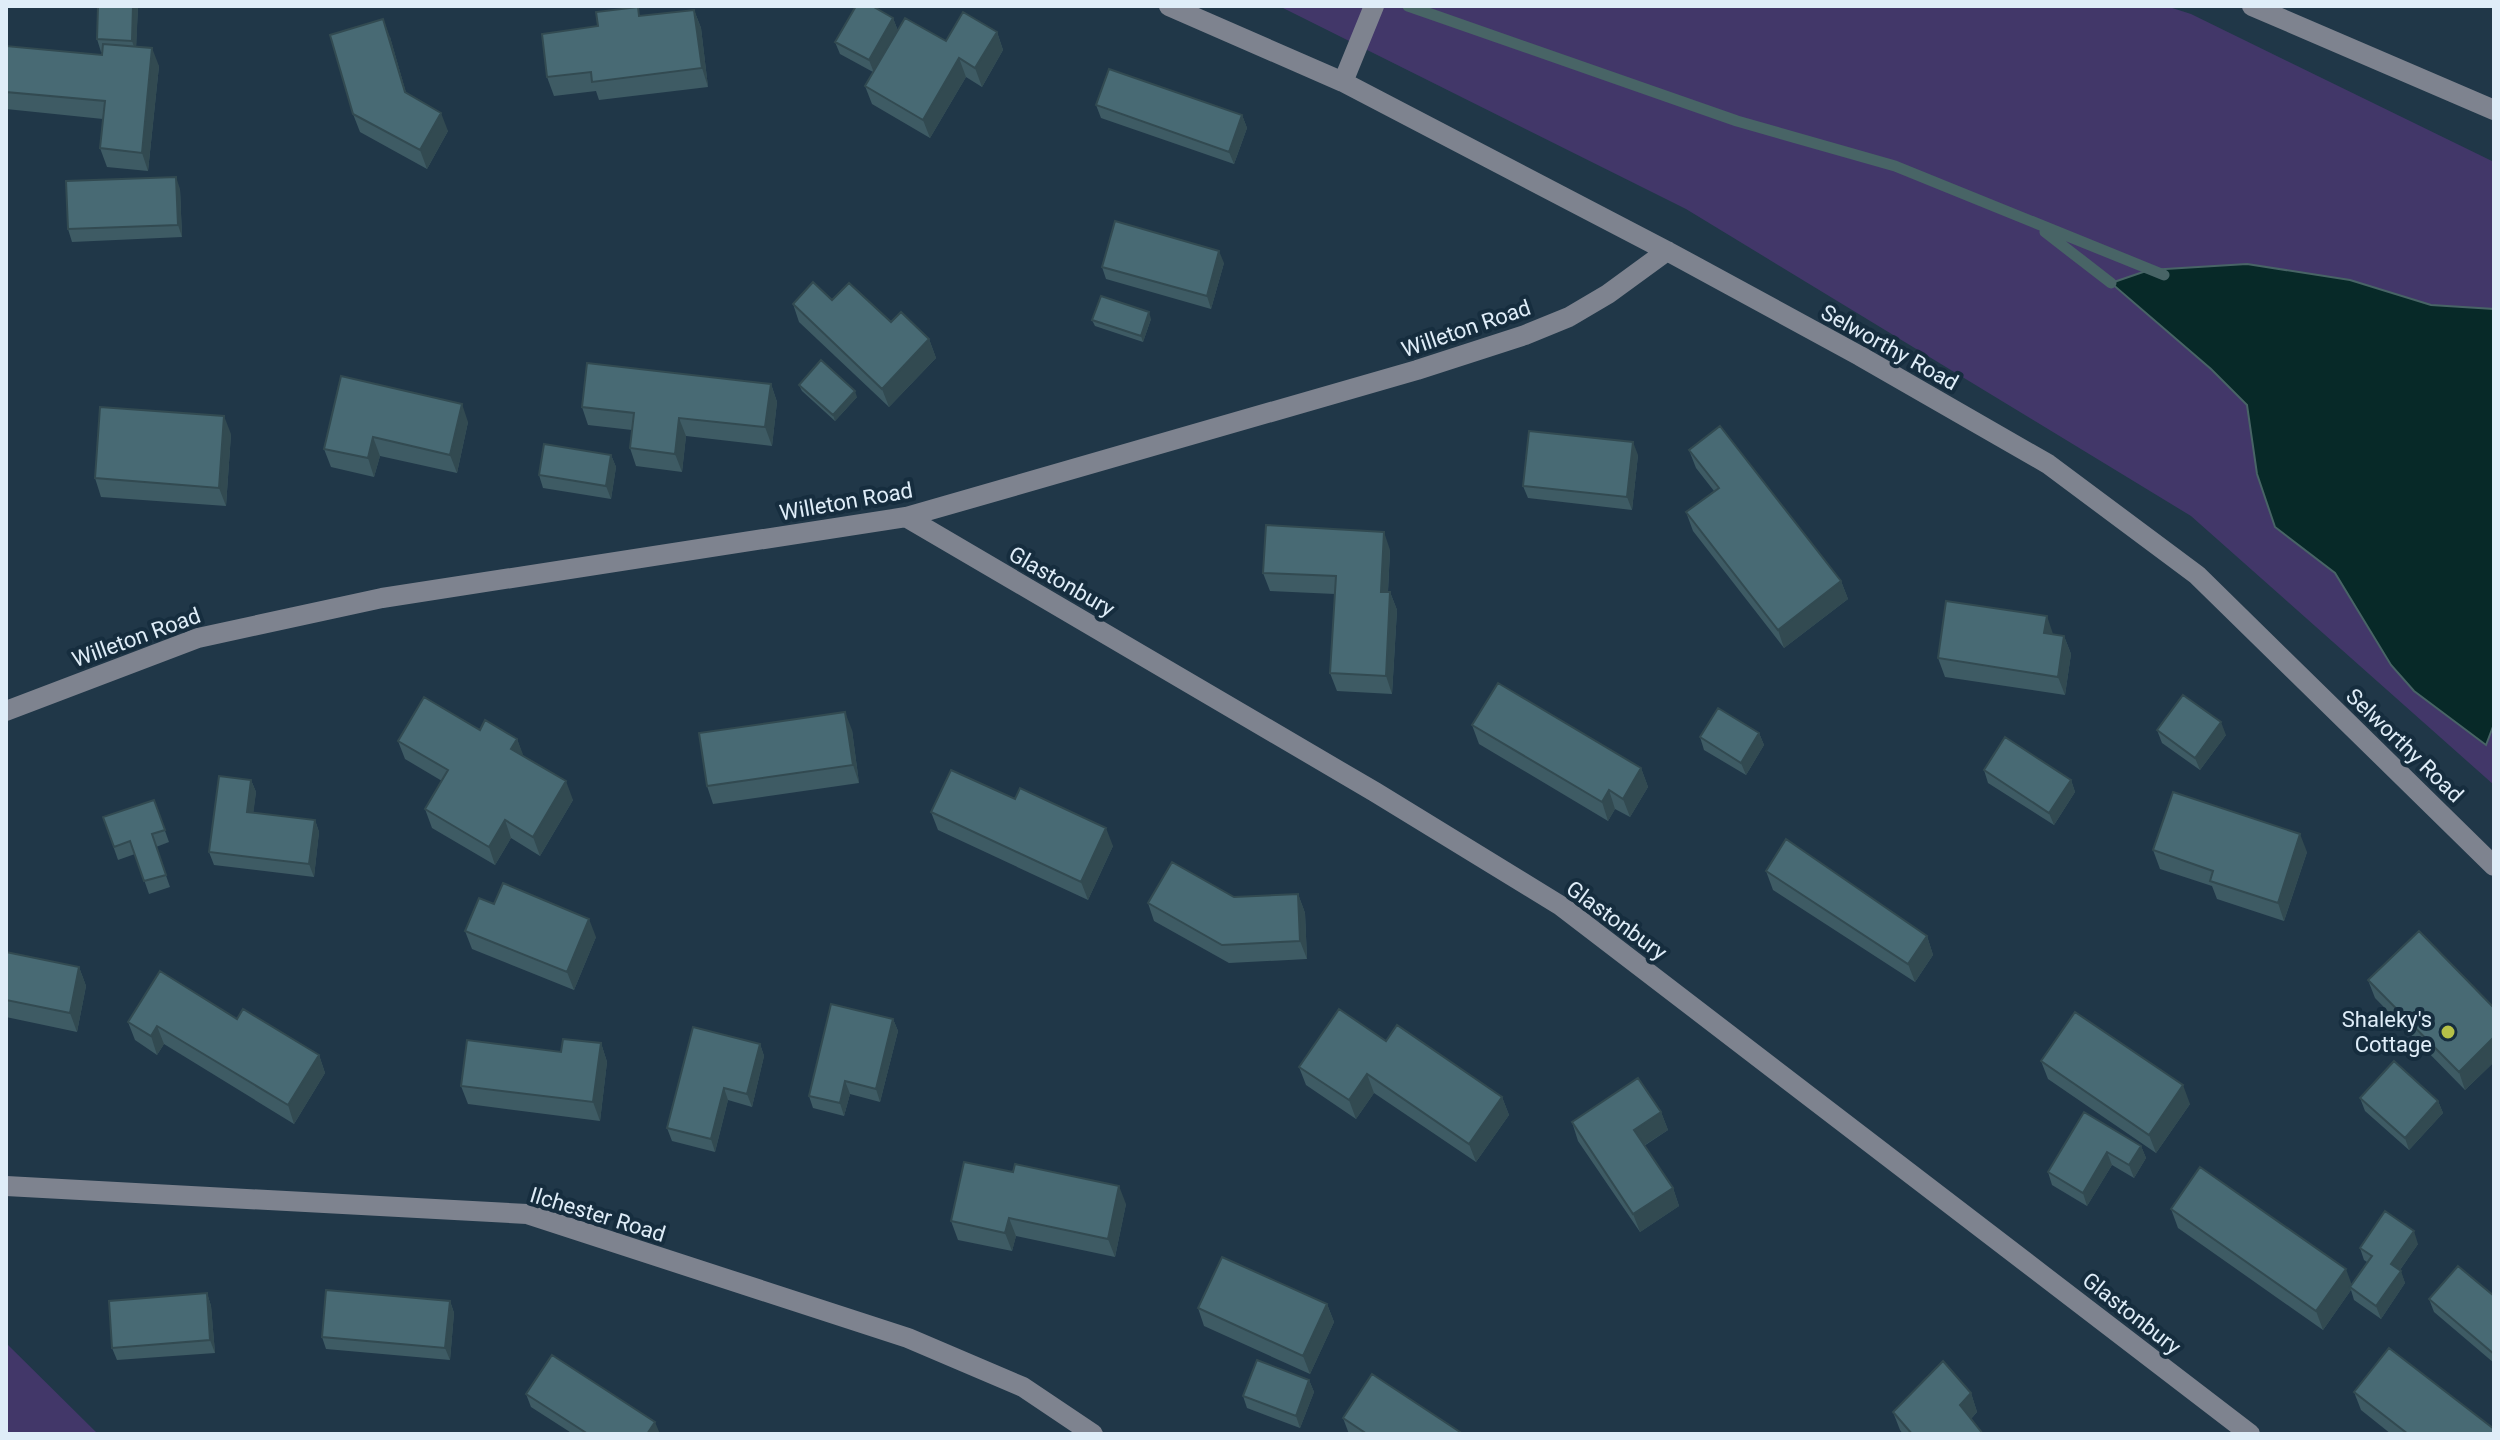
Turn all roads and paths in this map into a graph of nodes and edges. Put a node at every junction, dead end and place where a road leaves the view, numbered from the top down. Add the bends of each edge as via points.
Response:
1 (1169, 6) edge
2 (1374, 6) edge
3 (2252, 6) edge
4 (1343, 82) junction
5 (2494, 110) edge
6 (1667, 251) junction
7 (906, 517) junction
8 (6, 711) edge
9 (2494, 866) edge
10 (6, 1186) edge
11 (1093, 1434) edge
12 (2250, 1434) edge

1 - 4 street, Selworthy Road
2 - 4 street
3 - 5 street
4 - 6 street, Selworthy Road
6 - 7 street, Willeton Road via 1608,294 1525,335
6 - 9 street, Selworthy Road via 2048,464 2119,516 2197,575
7 - 8 street, Willeton Road via 382,598 198,638
7 - 12 street, Glastonbury via 1561,906
10 - 11 street, Ilchester Road via 527,1214 908,1338 1023,1387

